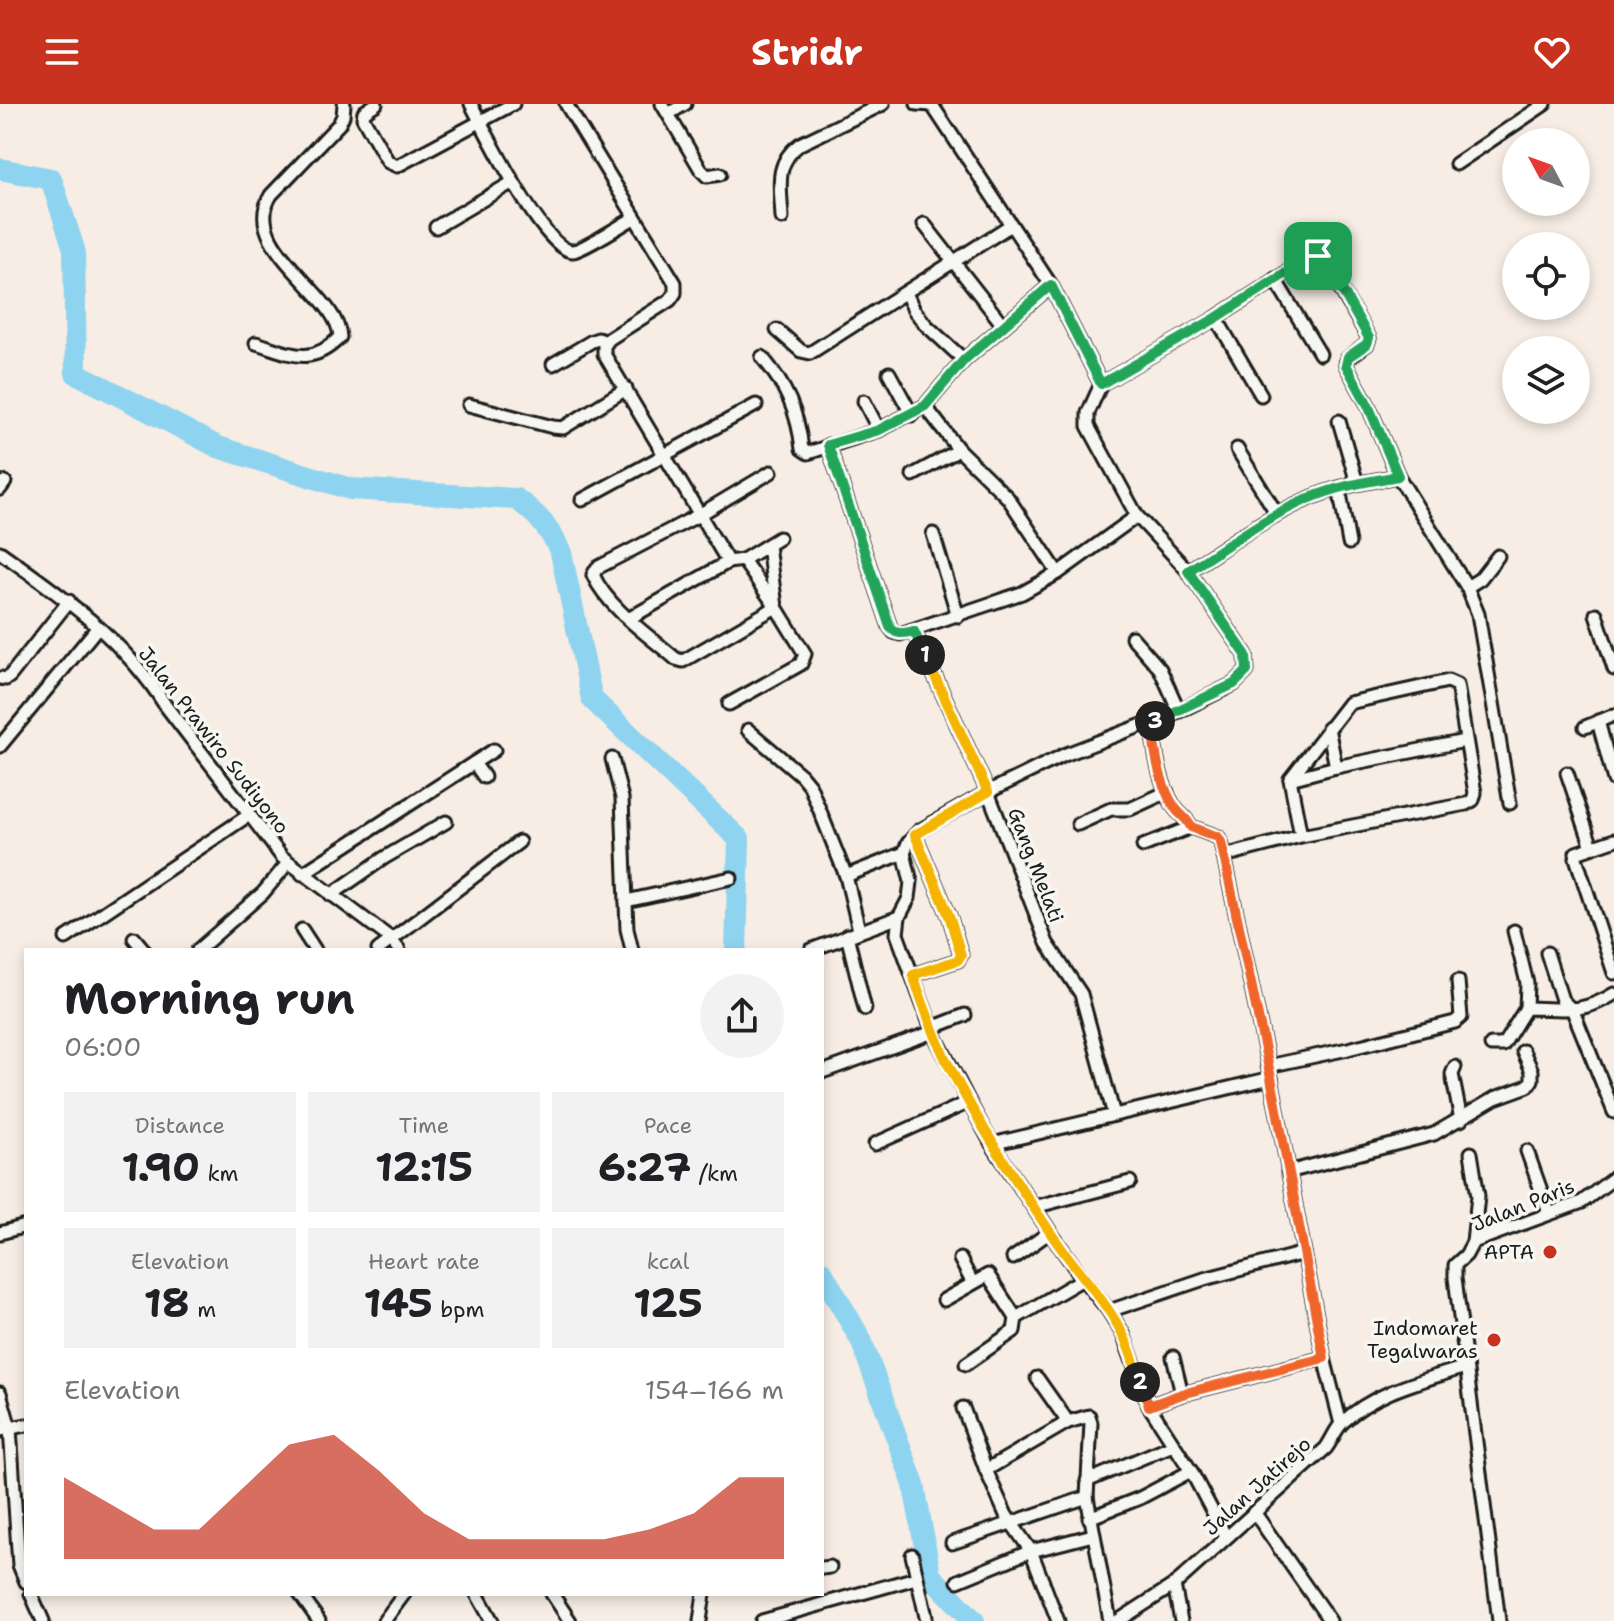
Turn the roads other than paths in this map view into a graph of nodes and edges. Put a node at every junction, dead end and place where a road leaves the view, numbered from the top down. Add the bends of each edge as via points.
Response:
1 (344, 104) edge
2 (376, 104) edge
3 (471, 104) edge
4 (513, 104) edge
5 (566, 104) edge
6 (685, 104) edge
7 (883, 104) edge
8 (917, 104) edge
9 (933, 104) edge
10 (1545, 104) edge
11 (665, 109) edge
12 (481, 122) junction
13 (1456, 164) dead end
14 (720, 174) dead end
15 (513, 182) junction
16 (634, 218) junction
17 (782, 218) dead end
18 (924, 224) dead end
19 (1011, 225) junction
20 (436, 227) dead end
21 (952, 260) junction
22 (1275, 279) junction
23 (1051, 285) junction
24 (906, 293) junction
25 (1216, 318) junction
26 (1003, 325) junction
27 (777, 330) dead end
28 (606, 342) junction
29 (256, 343) dead end
30 (1320, 354) dead end
31 (762, 357) dead end
32 (964, 360) junction
33 (553, 364) dead end
34 (889, 373) dead end
35 (1101, 384) junction
36 (626, 389) junction
37 (1261, 395) dead end
38 (864, 401) dead end
39 (469, 405) dead end
40 (756, 405) dead end
41 (925, 406) junction
42 (912, 415) junction
43 (1339, 421) dead end
44 (879, 430) junction
45 (828, 445) junction
46 (1237, 449) dead end
47 (959, 450) junction
48 (664, 456) junction
49 (771, 472) dead end
50 (913, 475) dead end
51 (1398, 476) junction
52 (1357, 483) junction
53 (1339, 488) junction
54 (582, 500) dead end
55 (1277, 514) junction
56 (699, 515) junction
57 (1137, 516) junction
58 (933, 534) dead end
59 (779, 538) dead end
60 (1349, 543) dead end
61 (768, 545) junction
62 (0, 552) edge
63 (1498, 556) dead end
64 (743, 560) junction
65 (728, 562) junction
66 (1188, 571) junction
67 (1058, 573) junction
68 (1467, 587) junction
69 (69, 601) junction
70 (776, 607) junction
71 (1596, 614) dead end
72 (958, 616) junction
73 (630, 618) junction
74 (98, 627) junction
75 (914, 631) junction
76 (1132, 637) dead end
77 (1614, 669) edge
78 (0, 678) edge
79 (729, 704) dead end
80 (1179, 711) junction
81 (1614, 715) edge
82 (1598, 721) junction
83 (1152, 722) junction
84 (1585, 727) dead end
85 (1328, 728) junction
86 (748, 730) dead end
87 (1465, 741) junction
88 (0, 746) edge
89 (494, 750) dead end
90 (612, 759) dead end
91 (474, 763) junction
92 (1336, 767) junction
93 (1567, 773) dead end
94 (484, 777) dead end
95 (1290, 779) junction
96 (1614, 780) edge
97 (988, 792) junction
98 (1167, 792) junction
99 (1510, 803) dead end
100 (249, 815) junction
101 (446, 822) dead end
102 (1078, 824) dead end
103 (1191, 827) junction
104 (915, 835) junction
105 (1301, 836) junction
106 (1614, 840) edge
107 (519, 842) dead end
108 (1143, 846) dead end
109 (1592, 847) junction
110 (904, 853) junction
111 (1224, 856) junction
112 (288, 863) junction
113 (302, 874) junction
114 (846, 876) junction
115 (731, 878) dead end
116 (331, 895) junction
117 (626, 901) junction
118 (899, 917) junction
119 (302, 930) dead end
120 (1514, 931) dead end
121 (853, 933) junction
122 (66, 938) dead end
123 (134, 938) dead end
124 (390, 938) junction
125 (142, 948) edge
126 (200, 948) edge
127 (314, 948) edge
128 (380, 948) edge
129 (398, 948) edge
130 (632, 948) edge
131 (816, 948) edge
132 (1547, 953) dead end
133 (1614, 973) edge
134 (913, 975) junction
135 (1458, 981) dead end
136 (1614, 994) edge
137 (1526, 1008) junction
138 (865, 1009) dead end
139 (1573, 1011) junction
140 (965, 1015) dead end
141 (933, 1030) junction
142 (1491, 1045) dead end
143 (1523, 1051) dead end
144 (1455, 1067) dead end
145 (824, 1071) edge
146 (1269, 1072) junction
147 (969, 1102) junction
148 (1614, 1112) edge
149 (1114, 1115) junction
150 (1461, 1120) junction
151 (875, 1144) dead end
152 (992, 1144) junction
153 (1527, 1151) dead end
154 (1471, 1153) dead end
155 (1288, 1172) junction
156 (1614, 1178) edge
157 (1130, 1182) dead end
158 (1034, 1207) junction
159 (1549, 1213) junction
160 (24, 1227) edge
161 (1050, 1232) junction
162 (0, 1233) edge
163 (1473, 1242) junction
164 (1304, 1253) junction
165 (1013, 1258) dead end
166 (960, 1259) dead end
167 (1083, 1279) junction
168 (972, 1282) junction
169 (944, 1300) dead end
170 (1109, 1311) junction
171 (1016, 1318) junction
172 (1173, 1357) dead end
173 (1324, 1358) junction
174 (966, 1364) dead end
175 (1465, 1367) junction
176 (1037, 1378) dead end
177 (0, 1393) edge
178 (1182, 1394) junction
179 (1149, 1406) junction
180 (963, 1408) dead end
181 (1068, 1422) junction
182 (1341, 1424) junction
183 (5, 1429) edge
184 (1173, 1445) junction
185 (986, 1470) junction
186 (1191, 1471) junction
187 (1087, 1481) junction
188 (1087, 1497) junction
189 (1254, 1512) junction
190 (1089, 1518) junction
191 (1010, 1522) junction
192 (1093, 1535) junction
193 (1226, 1537) junction
194 (952, 1543) dead end
195 (1031, 1551) junction
196 (912, 1555) dead end
197 (24, 1577) edge
198 (916, 1578) junction
199 (958, 1581) dead end
200 (1174, 1585) junction
201 (32, 1596) edge
202 (301, 1596) edge
203 (403, 1596) edge
204 (478, 1596) edge
205 (553, 1596) edge
206 (704, 1596) edge
207 (926, 1617) dead end
208 (43, 1621) edge
209 (319, 1621) edge
210 (384, 1621) edge
211 (492, 1621) edge
212 (570, 1621) edge
213 (700, 1621) edge
214 (762, 1621) edge
215 (1058, 1621) edge
216 (1110, 1621) edge
217 (1118, 1621) edge
218 (1181, 1621) edge
219 (1330, 1621) edge
220 (1499, 1621) edge

1 - 29 street via 339,124 271,195 263,220 278,249 335,322 340,337 307,357
2 - 12 street via 363,118 392,166
3 - 12 street
4 - 12 street
5 - 16 street
6 - 11 street
7 - 17 street via 790,152 781,168
8 - 9 street
9 - 19 street
10 - 13 street
11 - 14 street via 701,170 707,176
12 - 15 street
15 - 16 street via 545,231 567,249 578,249
15 - 20 street
16 - 28 street via 671,274 675,293
18 - 21 street
19 - 21 street
19 - 23 street
21 - 24 street
21 - 26 street
22 - 25 street
22 - 30 street
22 - 51 street via 1311,257 1327,263 1369,338 1346,365
23 - 26 street
23 - 35 street
24 - 27 street via 810,353
24 - 32 street via 926,325
25 - 35 street
25 - 37 street
26 - 32 street
28 - 33 street via 592,341
28 - 36 street via 604,354
31 - 45 street via 795,409 804,453
32 - 41 street
34 - 42 street
35 - 57 street via 1088,426
36 - 39 street via 563,428
36 - 48 street
38 - 44 street
40 - 48 street
41 - 42 street
41 - 47 street
42 - 44 street
43 - 52 street
44 - 45 street
45 - 75 street via 890,627 900,634
46 - 55 street
47 - 50 street
47 - 67 street via 1018,512
48 - 54 street
48 - 56 street
49 - 56 street
51 - 52 street
51 - 68 street
52 - 53 street
53 - 55 street
53 - 60 street
55 - 66 street
56 - 65 street
56 - 73 street via 594,571 600,592
57 - 66 street
57 - 67 street
58 - 72 street
59 - 61 street
61 - 64 street
61 - 70 street
62 - 69 street, Jalan Prawiro Sudiyono
63 - 68 street
64 - 65 street
64 - 70 street
65 - 73 street
66 - 80 street via 1248,663 1234,684
67 - 72 street via 1022,593
68 - 99 street via 1478,614
69 - 74 street, Jalan Prawiro Sudiyono
69 - 78 street via 10,676
70 - 73 street via 683,661
70 - 79 street via 804,660
71 - 77 street
72 - 75 street
74 - 88 street
74 - 100 street, Jalan Prawiro Sudiyono via 151,681
75 - 97 street, Gang Melati
76 - 80 street via 1160,669
80 - 83 street
81 - 82 street
82 - 84 street
82 - 96 street
83 - 97 street via 1064,755
83 - 98 street
85 - 87 street via 1349,703 1448,681 1457,685
85 - 92 street
85 - 95 street
86 - 114 street via 810,786
87 - 92 street
87 - 105 street via 1473,800
89 - 91 street
90 - 117 street via 622,798
91 - 94 street
91 - 113 street
92 - 95 street
93 - 109 street
95 - 105 street
97 - 104 street
97 - 149 street, Gang Melati via 1047,943 1081,994
98 - 102 street
98 - 103 street
100 - 112 street, Jalan Prawiro Sudiyono
100 - 122 street
101 - 116 street
103 - 108 street
103 - 111 street via 1218,837
104 - 110 street
104 - 134 street via 961,955
105 - 111 street
106 - 109 street
107 - 124 street
109 - 133 street via 1576,855
110 - 114 street
110 - 118 street via 911,882
111 - 146 street
112 - 113 street, Jalan Prawiro Sudiyono
112 - 126 street via 263,893
113 - 116 street, Jalan Prawiro Sudiyono
114 - 121 street
115 - 117 street
116 - 124 street, Jalan Prawiro Sudiyono
117 - 130 street
118 - 121 street
118 - 134 street via 897,934
119 - 127 street
120 - 137 street via 1527,983
121 - 131 street
121 - 138 street
123 - 125 street
124 - 128 street
124 - 129 street, Jalan Prawiro Sudiyono
132 - 139 street via 1562,1000
134 - 141 street
135 - 146 street via 1461,1017 1455,1022
136 - 139 street
137 - 139 street
137 - 142 street via 1503,1045
139 - 148 street
140 - 141 street
141 - 145 street
141 - 147 street
143 - 150 street via 1532,1071 1528,1086 1495,1098
144 - 150 street
146 - 149 street
146 - 155 street
147 - 151 street
147 - 152 street
149 - 152 street
150 - 155 street via 1434,1134
152 - 158 street
153 - 159 street
154 - 163 street via 1478,1196
155 - 164 street
156 - 159 street, Jalan Paris via 1582,1202
157 - 158 street
158 - 161 street
159 - 163 street, Jalan Paris
160 - 162 street
161 - 165 street
161 - 167 street
163 - 175 street, Jalan Paris via 1455,1265
164 - 170 street
164 - 173 street
166 - 168 street
167 - 170 street
167 - 171 street
168 - 169 street
168 - 171 street via 989,1276
170 - 179 street
171 - 174 street via 1014,1331
172 - 178 street
173 - 178 street
173 - 182 street
175 - 182 street, Jalan Jatirejo via 1397,1389
175 - 220 street, Jalan Paris
176 - 181 street
177 - 183 street
178 - 179 street
179 - 184 street
180 - 185 street
181 - 185 street
181 - 187 street via 1090,1418
182 - 189 street, Jalan Jatirejo via 1326,1448
183 - 197 street
184 - 186 street
184 - 187 street
185 - 191 street
186 - 190 street
186 - 193 street
187 - 188 street
188 - 190 street
188 - 191 street
189 - 193 street, Jalan Jatirejo
189 - 219 street
190 - 192 street
191 - 194 street
191 - 195 street
192 - 195 street
192 - 216 street
193 - 200 street, Jalan Jatirejo
195 - 199 street
195 - 215 street
196 - 198 street
198 - 207 street
198 - 214 street
200 - 217 street, Jalan Jatirejo
200 - 218 street
201 - 208 street
202 - 209 street
203 - 210 street
204 - 211 street
205 - 212 street
206 - 213 street

